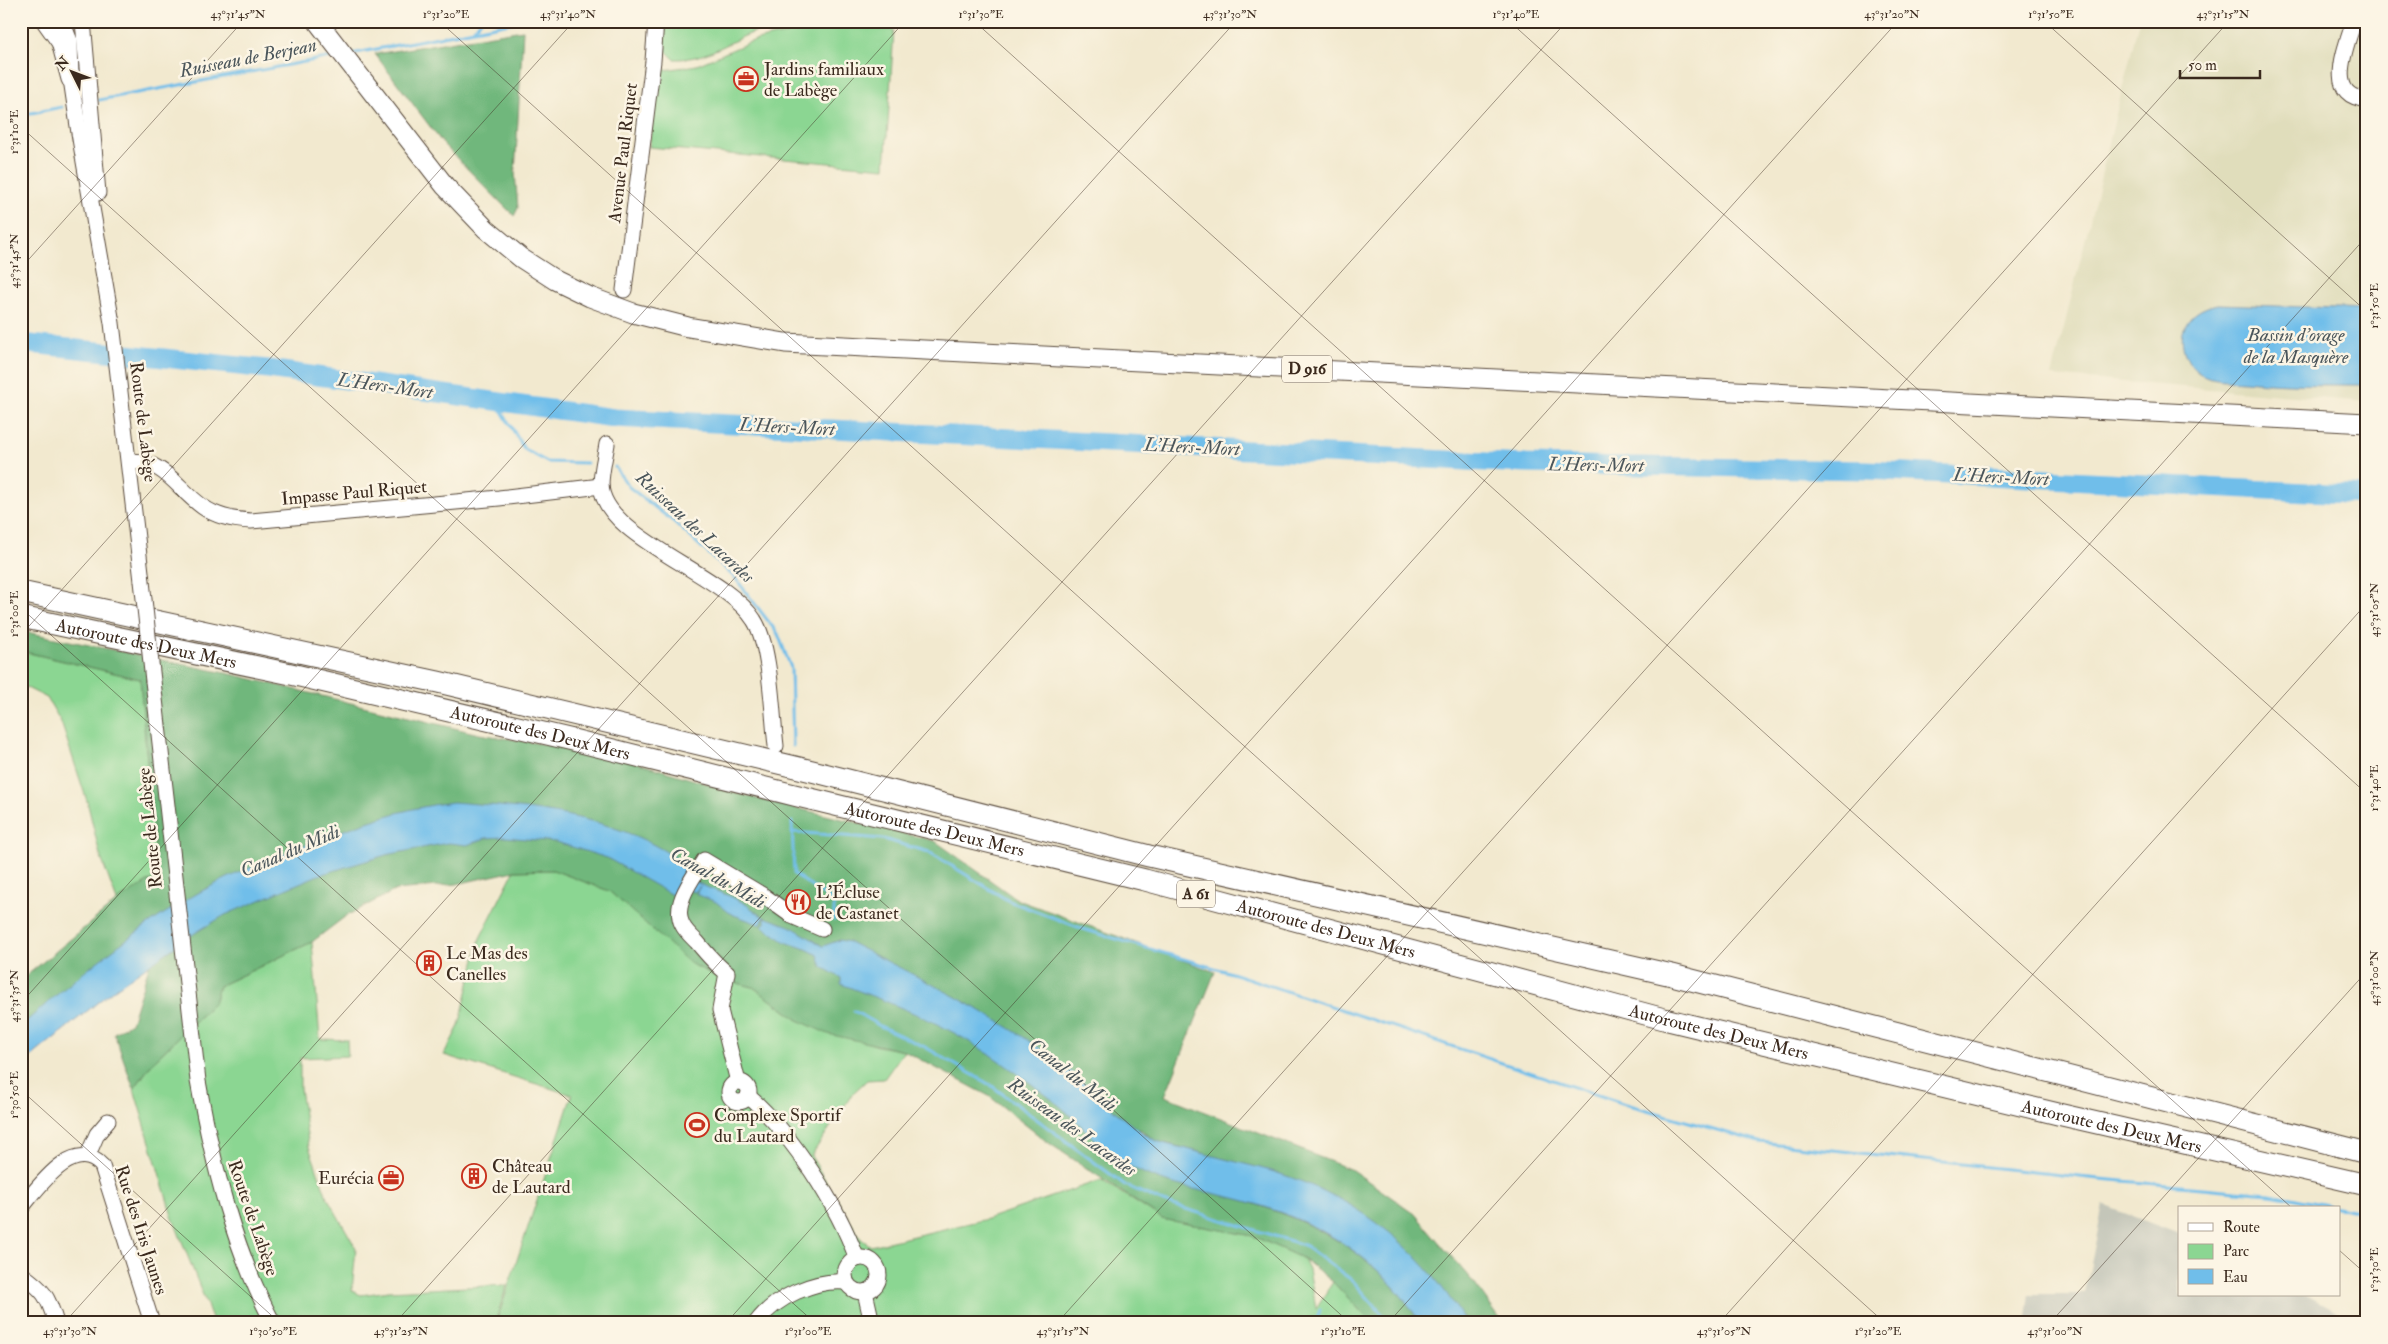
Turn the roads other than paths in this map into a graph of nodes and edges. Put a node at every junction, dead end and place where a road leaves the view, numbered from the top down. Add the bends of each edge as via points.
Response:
1 (46, 21) edge
2 (62, 21) edge
3 (83, 21) edge
4 (312, 21) edge
5 (317, 21) edge
6 (656, 21) edge
7 (2354, 21) edge
8 (331, 39) junction
9 (71, 79) junction
10 (2367, 99) edge
11 (624, 290) dead end
12 (111, 321) junction
13 (2367, 423) edge
14 (607, 444) dead end
15 (129, 461) junction
16 (601, 486) junction
17 (21, 592) edge
18 (21, 617) edge
19 (776, 746) dead end
20 (822, 929) dead end
21 (108, 1121) dead end
22 (2367, 1153) edge
23 (88, 1155) junction
24 (2367, 1185) edge
25 (21, 1208) edge
26 (857, 1258) junction
27 (21, 1274) edge
28 (846, 1282) junction
29 (865, 1292) junction
30 (56, 1323) edge
31 (152, 1323) edge
32 (273, 1323) edge
33 (756, 1323) edge
34 (872, 1323) edge

1 - 9 main road via 61,42
2 - 9 street, Route de Labège via 70,41
3 - 12 street, Route de Labège
4 - 8 main road, D 916
5 - 8 main road, D 916
6 - 11 street, Avenue Paul Riquet
7 - 10 street via 2341,77 2343,86 2351,95
8 - 13 main road, D 916 via 445,186 506,247 555,280 590,297 633,313 688,327 786,343
9 - 12 street, Route de Labège
12 - 15 street, Route de Labège
14 - 16 street
15 - 16 street, Impasse Paul Riquet via 147,462 160,468 202,506 223,517 244,521
15 - 32 street, Route de Labège, bridge via 198,1081 209,1145 225,1206 243,1257
16 - 19 street via 610,506 628,529 737,600 752,616 761,634 766,659
17 - 22 highway, Autoroute des Deux Mers / A 61 via 438,682 1149,856 1672,975
18 - 24 highway, Autoroute des Deux Mers / A 61 via 291,674 573,740 1145,880 1664,1019
20 - 26 street via 792,916 704,860 683,897 679,911 683,926 727,973 720,1010 738,1082 748,1086 748,1096 762,1107 818,1182 844,1225
21 - 23 street, Rue des Iris Jaunes via 97,1134
23 - 25 street, Rue des Iris Jaunes via 79,1155 50,1173
23 - 31 street, Rue des Iris Jaunes via 102,1166
26 - 28 street via 846,1268
26 - 29 street via 871,1260 879,1271 876,1285
27 - 30 street via 42,1289
28 - 29 street via 850,1288
28 - 33 street via 828,1280 810,1286 769,1310
29 - 34 street

